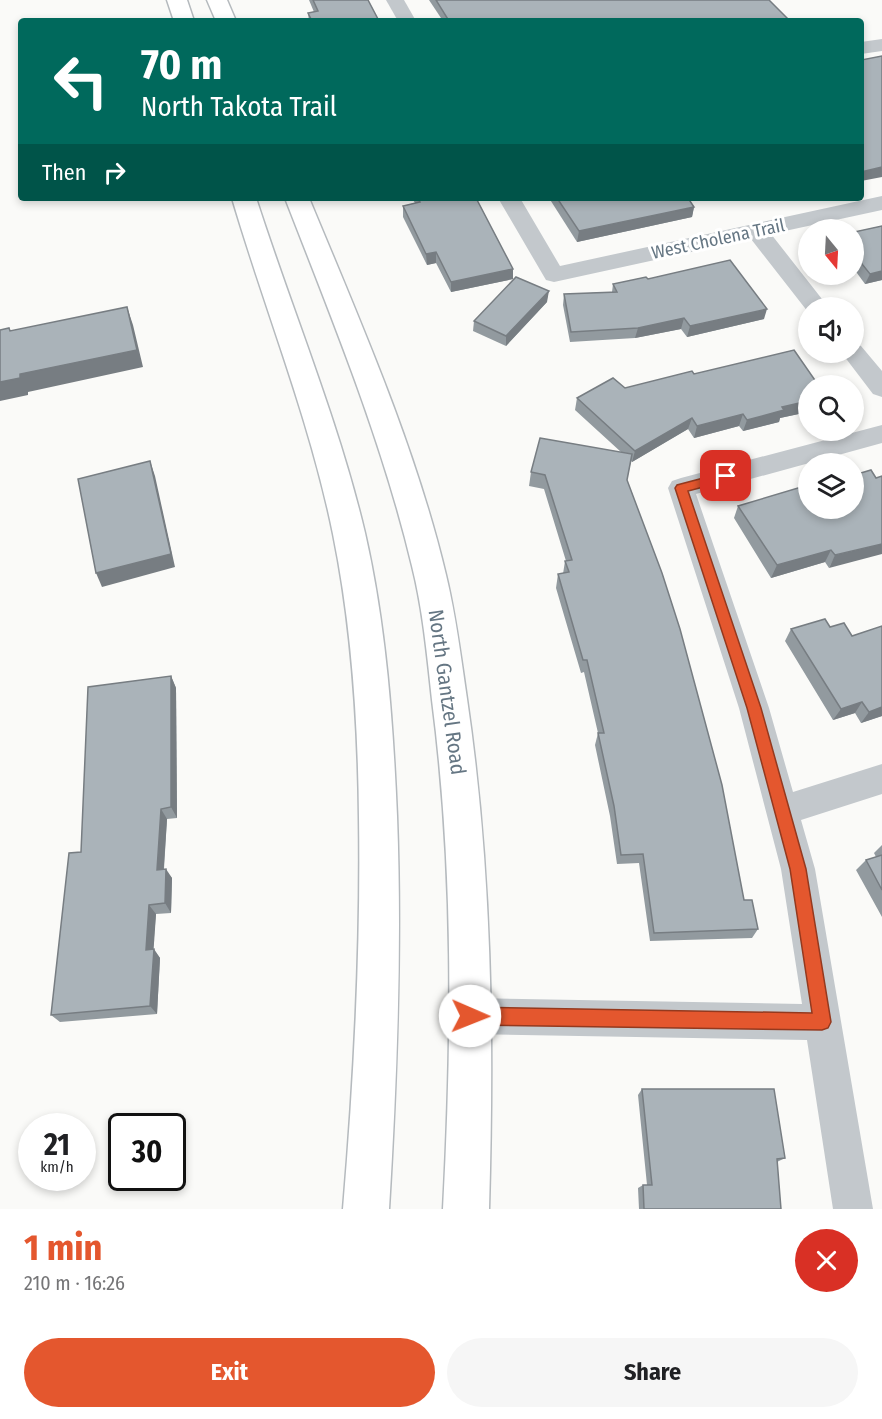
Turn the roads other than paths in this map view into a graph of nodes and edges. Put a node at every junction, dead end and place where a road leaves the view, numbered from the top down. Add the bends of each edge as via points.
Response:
1 (177, 0) edge
2 (217, 0) edge
3 (396, 0) edge
4 (183, 18) edge
5 (225, 18) edge
6 (405, 18) edge
7 (882, 45) edge
8 (864, 48) edge
9 (245, 201) edge
10 (298, 201) edge
11 (511, 201) edge
12 (882, 203) edge
13 (756, 230) junction
14 (809, 297) edge
15 (863, 363) edge
16 (882, 388) edge
17 (882, 434) edge
18 (882, 779) edge
19 (782, 811) junction
20 (470, 1016) junction
21 (822, 1022) junction
22 (366, 1209) edge
23 (466, 1209) edge
24 (853, 1209) edge

1 - 4 main road
2 - 5 main road
3 - 6 street
7 - 8 street
9 - 22 main road via 331,465 349,534 367,646 376,740 379,968 375,1104
10 - 20 main road, North Gantzel Road via 385,419 429,569 461,790
11 - 13 street, West Cholena Trail via 554,275
12 - 13 street, West Cholena Trail
13 - 14 street
15 - 16 street
17 - 19 street via 681,488 754,708
18 - 19 street
19 - 21 street via 798,869
20 - 21 street
20 - 23 main road, North Gantzel Road via 471,1113
21 - 24 street

